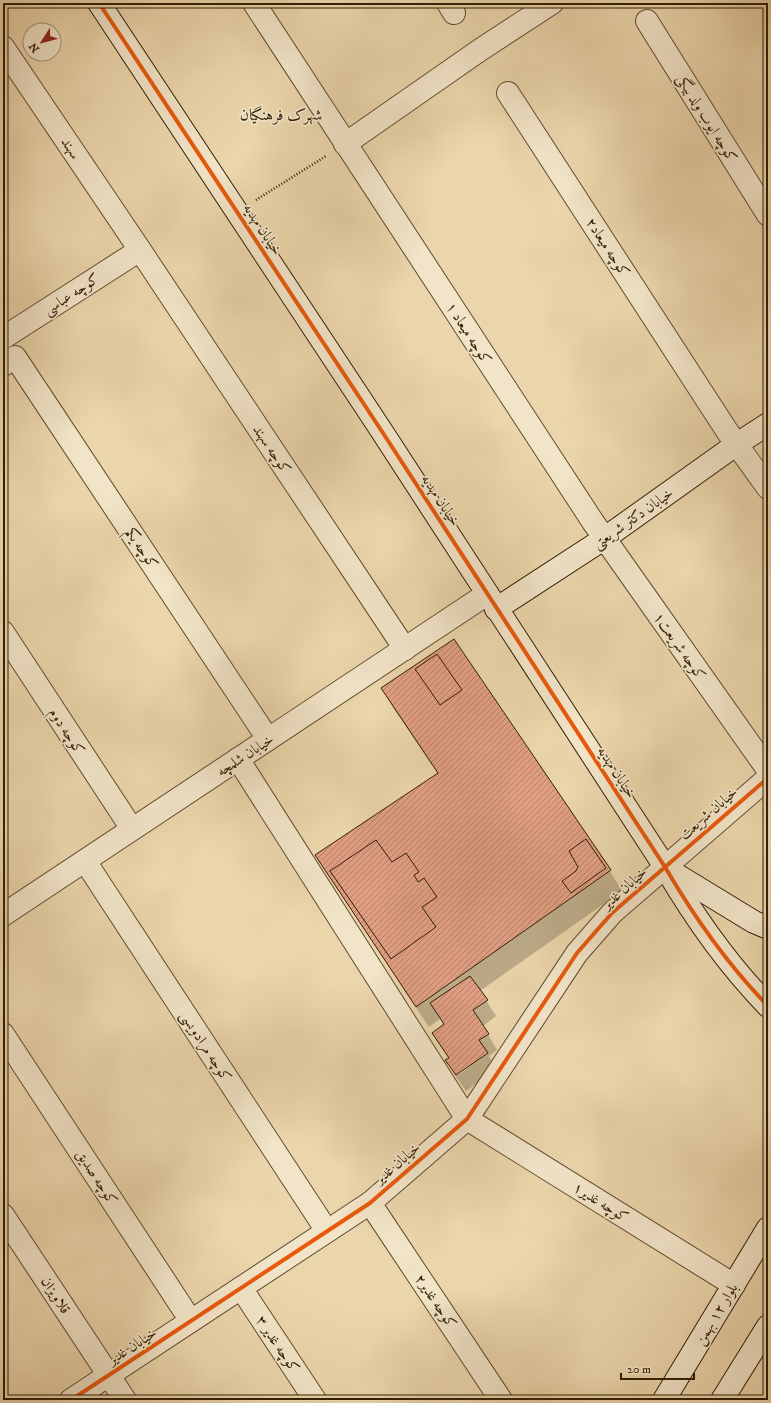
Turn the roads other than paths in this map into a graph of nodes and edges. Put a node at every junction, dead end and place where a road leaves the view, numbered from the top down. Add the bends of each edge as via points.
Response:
1 (99, 3) edge
2 (254, 3) edge
3 (552, 3) edge
4 (647, 21) dead end
5 (3, 47) edge
6 (508, 93) dead end
7 (345, 144) junction
8 (768, 215) edge
9 (140, 250) junction
10 (3, 338) edge
11 (9, 361) edge
12 (768, 424) edge
13 (737, 444) junction
14 (768, 488) edge
15 (599, 530) junction
16 (492, 601) junction
17 (3, 632) edge
18 (405, 649) junction
19 (268, 739) junction
20 (238, 759) junction
21 (768, 770) edge
22 (768, 778) edge
23 (132, 830) junction
24 (85, 861) junction
25 (665, 867) junction
26 (4, 912) edge
27 (768, 928) edge
28 (768, 1006) edge
29 (3, 1034) edge
30 (467, 1119) junction
31 (370, 1202) junction
32 (3, 1214) edge
33 (768, 1228) edge
34 (327, 1231) junction
35 (734, 1285) junction
36 (241, 1288) junction
37 (191, 1321) junction
38 (768, 1326) edge
39 (109, 1375) junction
40 (71, 1400) edge
41 (125, 1400) edge
42 (316, 1400) edge
43 (501, 1400) edge
44 (664, 1400) edge
45 (722, 1400) edge

1 - 16 street, خیابان مهدیه
2 - 7 street, کوچه میعاد ۱
3 - 7 street
4 - 8 street, کوچه ایوب ولد بیگی
5 - 9 street, سهند
6 - 13 street, کوچه میعاد۲
7 - 15 street, کوچه میعاد ۱
9 - 10 street, کوچه عباسی
9 - 18 street, کوچه سهند
11 - 19 street, کوچه یکم
12 - 13 street, خیابان دکتر شریعتی
13 - 14 street, کوچه میعاد۲
13 - 15 street, خیابان دکتر شریعتی
15 - 16 street, خیابان دکتر شریعتی
15 - 21 street, کوچه شریعت۱
16 - 18 street, خیابان شلمچه
16 - 25 street, خیابان مهدیه
17 - 23 street, کوچه دوم
18 - 19 street, خیابان شلمچه
19 - 20 street, خیابان شلمچه
20 - 23 street, خیابان شلمچه
20 - 30 street
22 - 25 street, خیابان شریعت
23 - 24 street, خیابان شلمچه
24 - 26 street, خیابان شلمچه
24 - 34 street, کوچه مرادویسی
25 - 27 street, خیابان مهدیه
25 - 28 street, خیابان مهدیه via 713,939
25 - 30 street, خیابان غدیر via 612,913 577,953
29 - 37 street, کوچه صدیق
30 - 31 street, خیابان غدیر
30 - 35 street, کوچه غدیر۱
31 - 34 street, خیابان غدیر
31 - 43 street, کوچه غدیر۲
32 - 39 street, قلاویزان
33 - 35 street, بلوار ۱۲ بهمن
34 - 36 street, خیابان غدیر
35 - 44 street, بلوار ۱۲ بهمن
36 - 37 street, خیابان غدیر
36 - 42 street, کوچه غدیر ۳
37 - 39 street, خیابان غدیر
38 - 45 street
39 - 40 street, خیابان غدیر
39 - 41 street, قلاویزان

